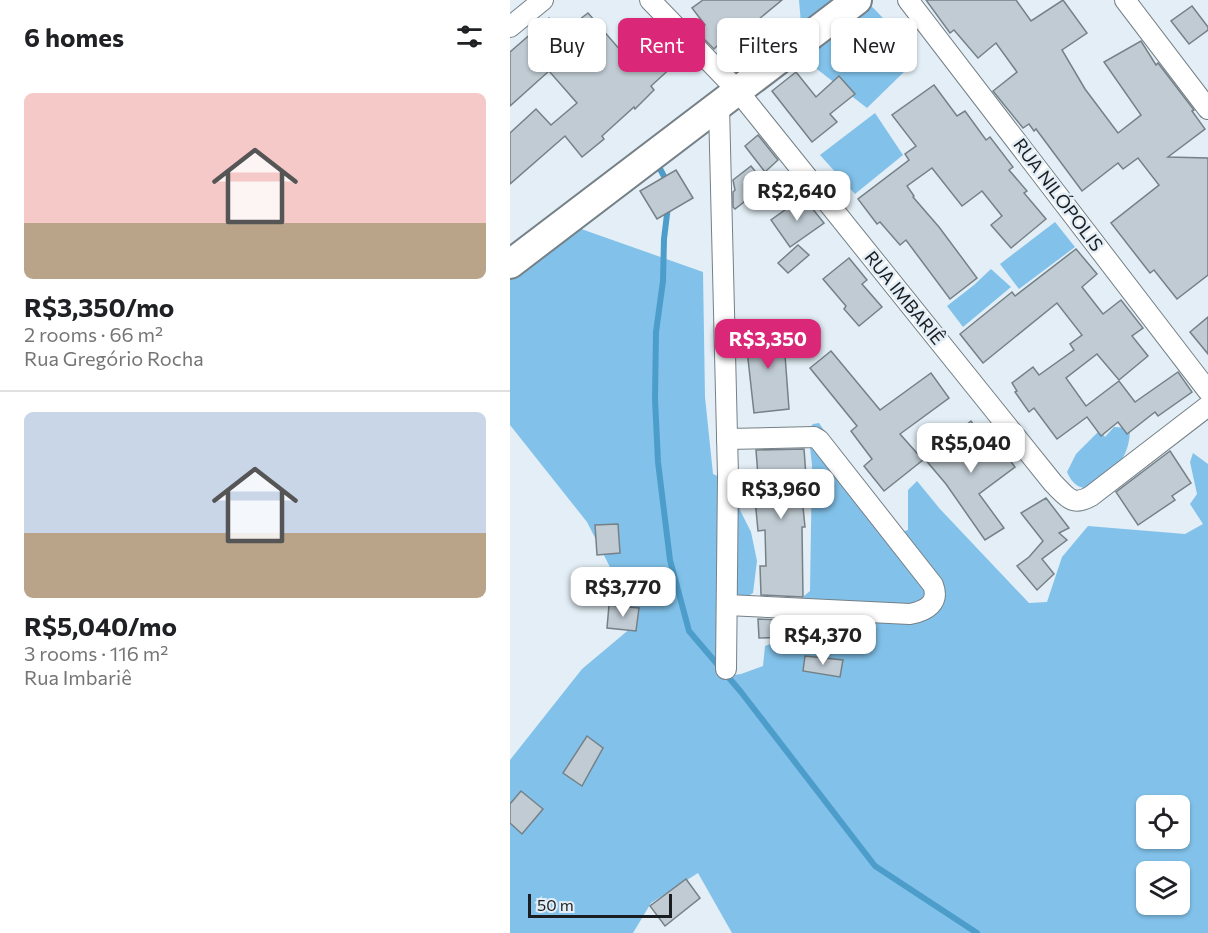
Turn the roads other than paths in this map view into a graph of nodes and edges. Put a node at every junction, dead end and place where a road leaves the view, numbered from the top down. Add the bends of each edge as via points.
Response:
1 (543, 0) edge
2 (650, 0) edge
3 (857, 0) edge
4 (908, 0) edge
5 (1125, 0) edge
6 (510, 27) edge
7 (728, 99) junction
8 (1208, 109) edge
9 (510, 264) edge
10 (1208, 391) edge
11 (1208, 406) edge
12 (727, 439) junction
13 (727, 605) junction
14 (726, 669) dead end

1 - 6 street
2 - 7 street, RUA IMBARIÊ
3 - 7 street
4 - 10 street, RUA NILÓPOLIS
5 - 8 street
7 - 9 street
7 - 11 street, RUA IMBARIÊ via 1053,483 1073,501 1081,502 1091,496
7 - 12 street
12 - 13 street
12 - 13 street via 819,440 936,592 924,611 910,614
13 - 14 street

